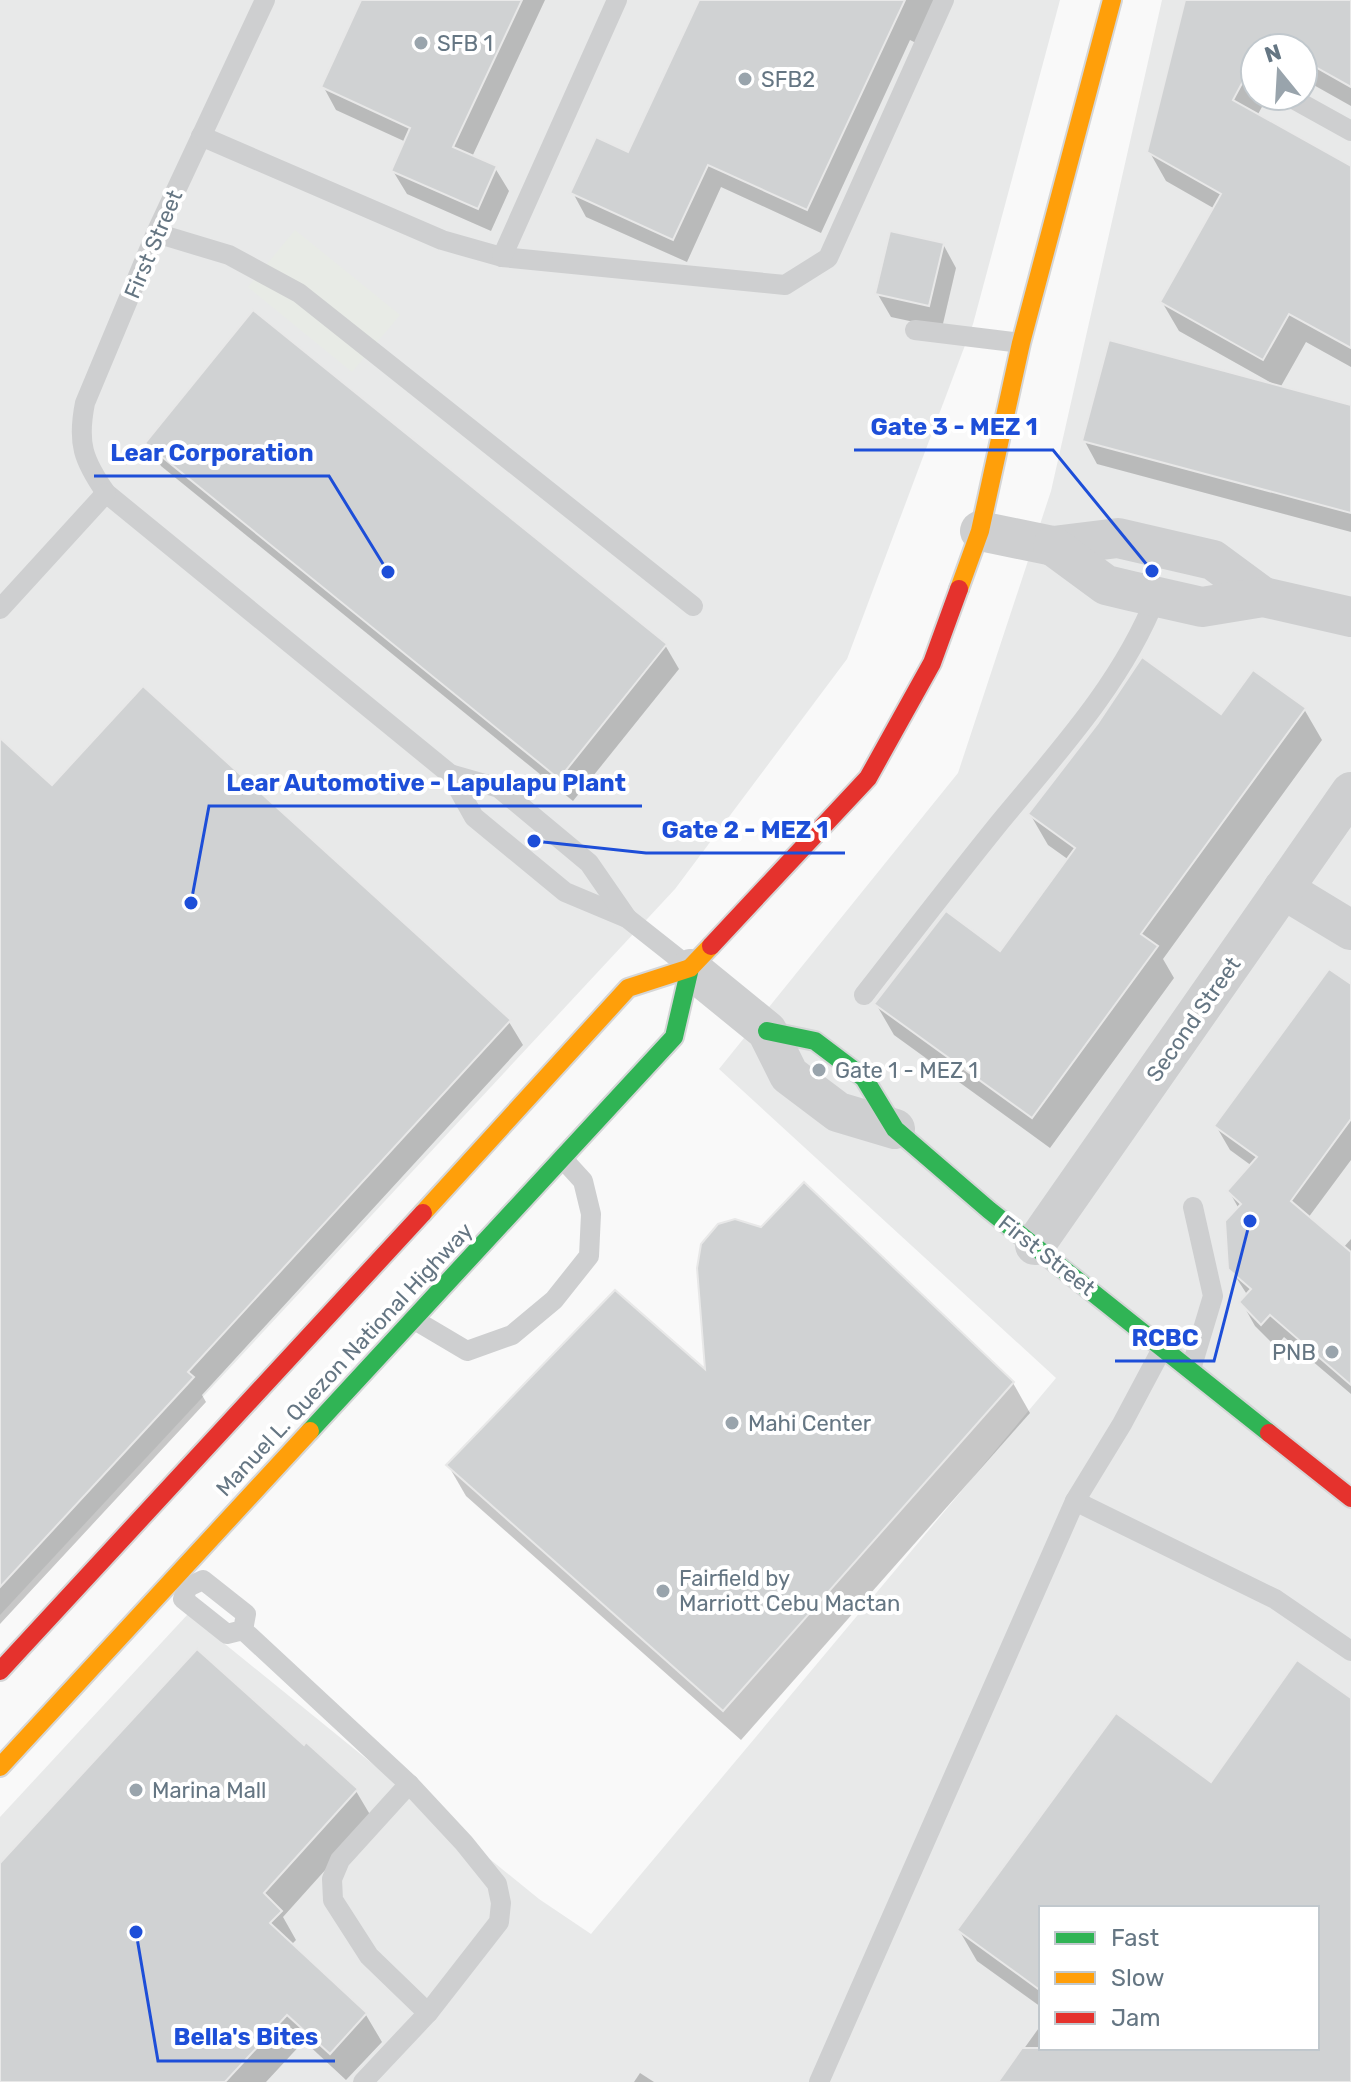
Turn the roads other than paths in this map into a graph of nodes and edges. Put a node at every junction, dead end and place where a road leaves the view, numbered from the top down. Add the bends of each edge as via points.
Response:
1 (265, 0) edge
2 (617, 0) edge
3 (944, 0) edge
4 (1112, 0) edge
5 (1317, 112) edge
6 (1351, 131) edge
7 (201, 136) junction
8 (156, 233) junction
9 (502, 257) junction
10 (915, 330) dead end
11 (1021, 343) junction
12 (106, 493) junction
13 (980, 531) junction
14 (1053, 546) junction
15 (1156, 597) junction
16 (1263, 597) junction
17 (693, 606) dead end
18 (0, 609) edge
19 (1351, 617) edge
20 (450, 774) junction
21 (1351, 792) edge
22 (1283, 889) junction
23 (627, 918) junction
24 (1351, 930) edge
25 (690, 968) junction
26 (864, 995) dead end
27 (895, 1129) joint
28 (562, 1158) junction
29 (1193, 1207) dead end
30 (1035, 1245) junction
31 (413, 1319) junction
32 (1163, 1347) junction
33 (1191, 1369) junction
34 (1348, 1489) edge
35 (1075, 1501) junction
36 (182, 1582) junction
37 (243, 1630) junction
38 (1351, 1651) edge
39 (0, 1671) edge
40 (0, 1767) edge
41 (409, 1784) junction
42 (428, 2013) junction
43 (363, 2082) edge
44 (819, 2082) edge

1 - 7 lane, First Street
2 - 9 lane
3 - 9 lane via 828,258 785,285
4 - 11 main road, Manuel L. Quezon National Highway
5 - 6 lane
7 - 8 lane, First Street
7 - 9 lane via 442,240
8 - 12 lane, First Street via 85,403 80,428 87,461
8 - 17 lane via 229,255 299,293
10 - 11 lane
11 - 13 main road, Manuel L. Quezon National Highway
12 - 18 lane
12 - 20 lane, First Street
13 - 14 street
13 - 25 main road, Manuel L. Quezon National Highway via 932,663 868,778
14 - 15 street via 1106,585
14 - 16 street via 1118,538 1213,560
15 - 16 street via 1202,607
15 - 26 lane via 1114,679
16 - 19 street
20 - 23 lane, First Street via 474,817 565,892
20 - 23 lane, First Street via 499,788 589,863
21 - 22 street, Second Street
22 - 24 street
22 - 30 street, Second Street
23 - 25 lane, First Street
25 - 27 street, First Street via 767,1031 789,1075 838,1112
25 - 28 main road, Manuel L. Quezon National Highway via 674,1037
25 - 39 main road, Manuel L. Quezon National Highway via 628,988
27 - 30 main road, First Street
28 - 31 main road, Manuel L. Quezon National Highway
28 - 31 lane via 583,1181 591,1214 589,1256 554,1300 512,1335 467,1351
29 - 33 lane via 1213,1296
30 - 32 main road, First Street
31 - 36 main road, Manuel L. Quezon National Highway
32 - 33 main road, First Street
32 - 35 lane
33 - 34 main road, First Street
35 - 38 lane via 1275,1599
35 - 44 lane
36 - 37 lane via 183,1599 227,1634
36 - 37 lane via 203,1580 215,1588 246,1614
36 - 40 main road, Manuel L. Quezon National Highway
37 - 41 lane
41 - 42 lane via 497,1884 501,1903 499,1922
41 - 42 lane via 340,1860 332,1879 333,1900 369,1956
42 - 43 lane

